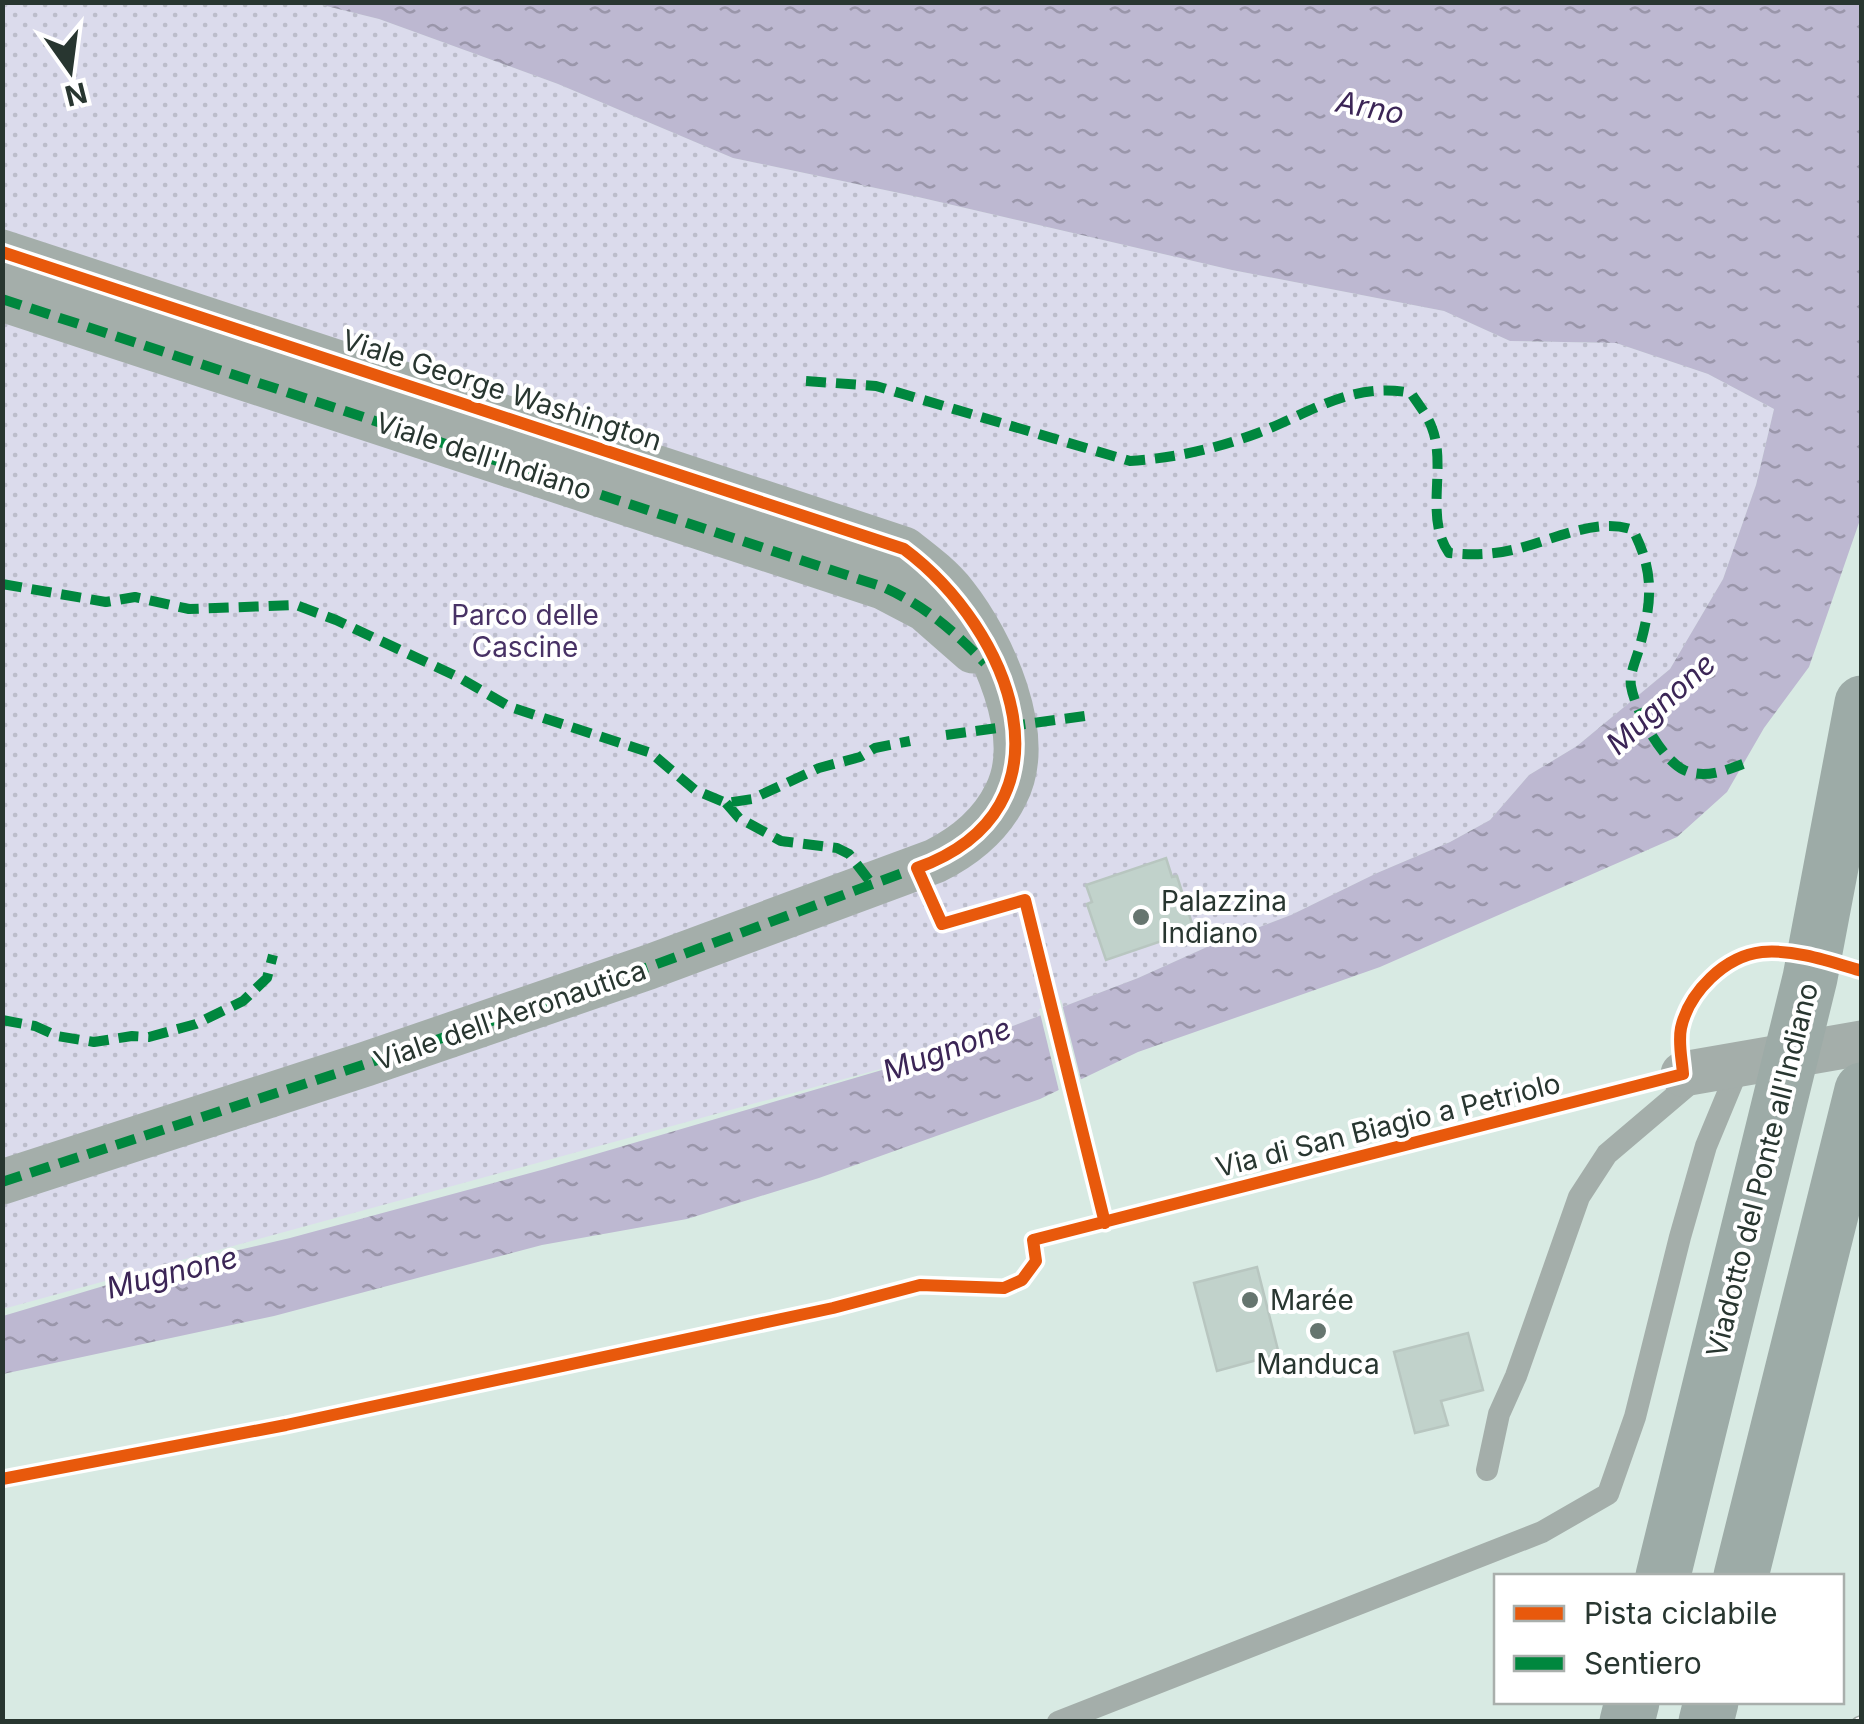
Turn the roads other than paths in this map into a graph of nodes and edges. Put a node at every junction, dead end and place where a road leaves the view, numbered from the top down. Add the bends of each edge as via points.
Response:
1 (2, 252) edge
2 (2, 299) edge
3 (961, 621) junction
4 (1862, 702) edge
5 (1862, 1043) edge
6 (1709, 1069) junction
7 (1862, 1090) edge
8 (2, 1182) edge
9 (1487, 1470) dead end
10 (1663, 1574) edge
11 (1741, 1574) edge
12 (1058, 1722) edge

1 - 3 street, Viale George Washington via 904,549 939,577
2 - 3 street, Viale dell'Indiano via 883,587
3 - 8 street, Viale dell'Aeronautica via 1001,680 1016,762 1008,792 967,844 649,967
4 - 10 highway, Viadotto del Ponte all'Indiano, bridge via 1810,978
5 - 6 street
6 - 9 lane via 1607,1154 1579,1197 1499,1414
6 - 12 lane via 1706,1146 1636,1417 1608,1494 1542,1532
7 - 11 highway

